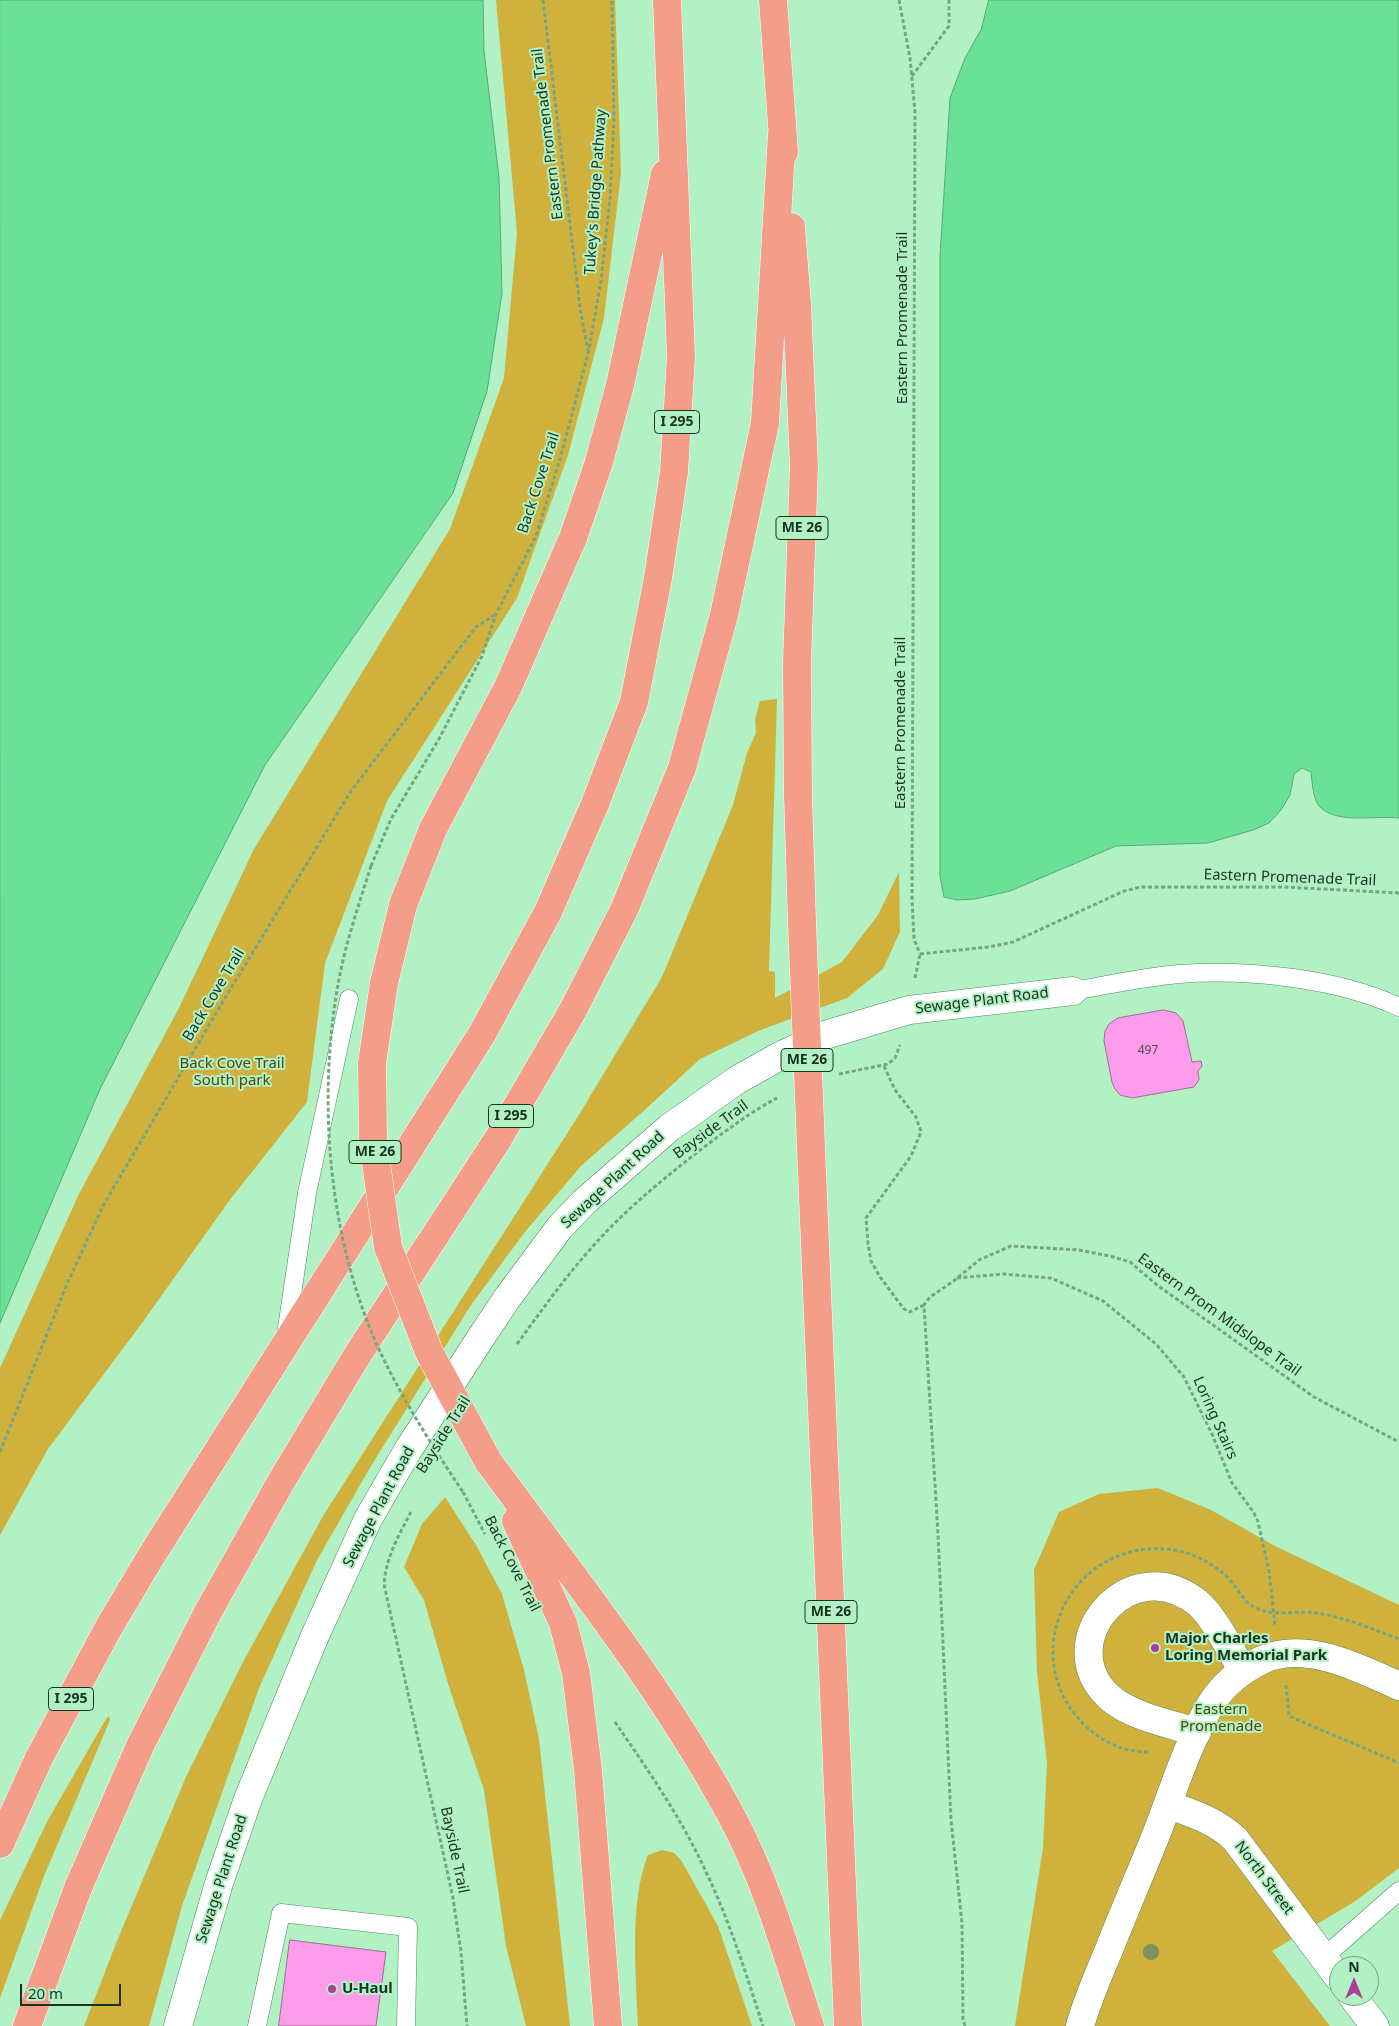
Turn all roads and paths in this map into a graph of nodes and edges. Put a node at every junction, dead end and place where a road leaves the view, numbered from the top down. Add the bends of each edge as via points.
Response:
1 (543, 0) edge
2 (612, 0) edge
3 (667, 0) edge
4 (773, 0) edge
5 (899, 0) edge
6 (949, 0) edge
7 (912, 77) junction
8 (782, 134) junction
9 (673, 139) junction
10 (588, 354) junction
11 (496, 614) junction
12 (371, 866) dead end
13 (1399, 893) edge
14 (1073, 991) joint
15 (349, 999) dead end
16 (1399, 1007) edge
17 (898, 1052) dead end
18 (884, 1066) junction
19 (835, 1075) dead end
20 (778, 1098) dead end
21 (958, 1278) junction
22 (924, 1305) junction
23 (285, 1343) junction
24 (512, 1352) dead end
25 (1399, 1442) edge
26 (0, 1452) edge
27 (443, 1457) dead end
28 (488, 1461) junction
29 (438, 1465) dead end
30 (463, 1492) dead end
31 (415, 1506) dead end
32 (486, 1535) dead end
33 (1274, 1612) junction
34 (1275, 1626) dead end
35 (1399, 1639) edge
36 (1243, 1671) junction
37 (1286, 1684) dead end
38 (1399, 1686) edge
39 (614, 1721) dead end
40 (1193, 1741) junction
41 (1399, 1763) edge
42 (1168, 1804) junction
43 (0, 1844) edge
44 (1399, 1891) edge
45 (1342, 1956) edge
46 (1329, 1964) edge
47 (1360, 2006) edge
48 (27, 2026) edge
49 (178, 2026) edge
50 (257, 2026) edge
51 (406, 2026) edge
52 (467, 2026) edge
53 (608, 2026) edge
54 (763, 2026) edge
55 (810, 2026) edge
56 (848, 2026) edge
57 (964, 2026) edge
58 (1080, 2026) edge
59 (1375, 2026) edge

1 - 10 path, Eastern Promenade Trail
2 - 10 path, Tukey's Bridge Pathway via 614,119 610,199 601,281
3 - 9 highway, I 295
4 - 8 highway, I 295
5 - 7 path, Eastern Promenade Trail
6 - 7 path via 949,26
7 - 13 path, Eastern Promenade Trail via 915,112 912,899 914,939 920,954 988,948 1013,942 1124,891 1141,887 1284,887
8 - 48 highway, I 295 via 765,423 724,614 678,776 624,910 573,1010 498,1139 358,1354 208,1612 140,1746 78,1888
8 - 56 highway, ME 26, bridge via 798,304 804,466 798,794
9 - 23 highway, I 295 via 681,356 674,472 634,702 595,804 548,912 482,1034
9 - 28 highway, ME 26, bridge via 620,384 599,462 573,538 508,686 433,829 403,905 384,984 372,1063 373,1142 388,1247 429,1352
10 - 11 path, Back Cove Trail via 536,536
11 - 12 path, Back Cove Trail via 482,656 439,739 391,819
11 - 26 path, Back Cove Trail via 476,627 351,791 225,998 104,1204 67,1284
14 - 16 lane, Sewage Plant Road via 1179,974 1260,975 1290,977 1350,990
14 - 49 street, Sewage Plant Road via 908,1010 825,1035 737,1080 669,1128 560,1227 478,1342 368,1519 314,1638 248,1800 219,1883
15 - 23 lane via 307,1193
17 - 18 path via 892,1062
18 - 19 path
18 - 22 path via 896,1090 916,1117 921,1132 911,1156 866,1218 868,1244 871,1261 904,1309 910,1312
20 - 24 path, Bayside Trail via 722,1133 615,1222 559,1287
21 - 22 path, Eastern Prom Midslope Trail via 930,1297
21 - 25 path, Eastern Prom Midslope Trail via 979,1260 1010,1246 1079,1250 1130,1262 1157,1285 1314,1397
21 - 33 path, Loring Stairs via 1003,1274 1051,1278 1103,1301 1156,1344 1184,1377 1232,1483 1254,1513 1261,1532
22 - 57 path via 939,1543 950,1820 962,1923
23 - 43 highway, I 295 via 109,1627 40,1758
27 - 29 path, Bayside Trail
28 - 53 highway via 563,1623 576,1673 588,1770
28 - 55 highway, ME 26 via 686,1736 733,1818 761,1878
30 - 32 path, Back Cove Trail
31 - 52 path, Bayside Trail via 391,1551 384,1584 453,1898
33 - 34 path, Loring Stairs
33 - 35 path via 1300,1611 1332,1616
33 - 40 path via 1251,1605 1228,1578 1207,1562 1169,1549 1142,1549 1104,1562 1083,1578 1066,1600 1056,1625 1053,1651 1056,1677 1083,1724 1100,1738 1137,1752
36 - 38 street via 1271,1657 1307,1654 1351,1666
36 - 40 street via 1220,1692
36 - 40 street via 1204,1609 1179,1591 1142,1588 1118,1598 1100,1615 1094,1626 1089,1651 1094,1676 1100,1687 1129,1710
37 - 41 path via 1288,1716
39 - 54 path via 673,1810 706,1871 730,1926
40 - 42 street
42 - 46 street, North Street via 1209,1820 1236,1839
42 - 58 street
44 - 45 lane
47 - 59 street
50 - 51 lane via 281,1912 408,1926

